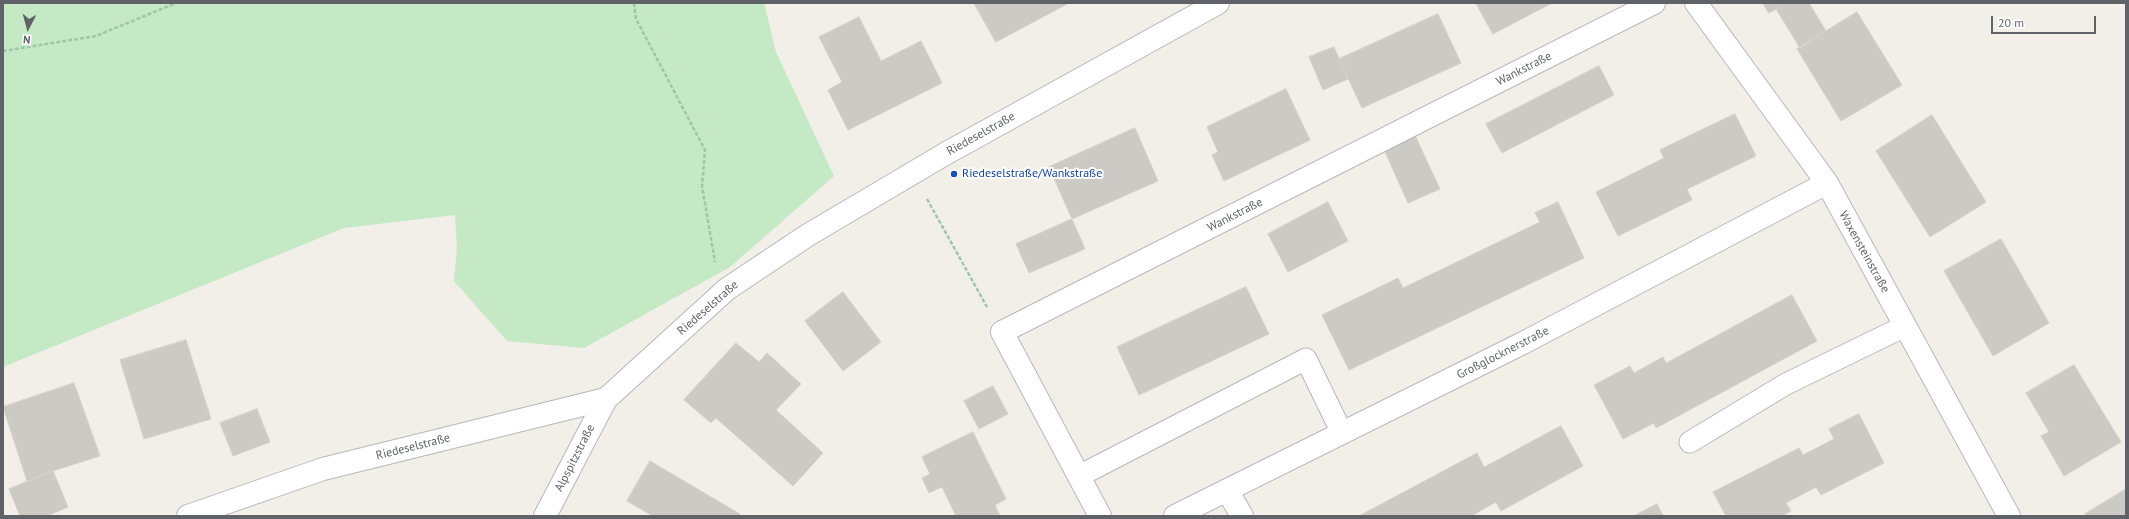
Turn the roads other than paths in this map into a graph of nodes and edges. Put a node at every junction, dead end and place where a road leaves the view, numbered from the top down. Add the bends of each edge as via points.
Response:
1 (1218, 3) edge
2 (1654, 3) edge
3 (1696, 3) edge
4 (1827, 183) junction
5 (1905, 326) junction
6 (606, 400) junction
7 (1342, 433) junction
8 (1690, 442) dead end
9 (1079, 476) junction
10 (1228, 490) junction
11 (188, 516) edge
12 (545, 516) edge
13 (1100, 516) edge
14 (1175, 516) edge
15 (1242, 516) edge
16 (2009, 516) edge

1 - 6 street, Riedeselstraße via 913,173 808,235 727,290
2 - 9 street, Wankstraße via 1002,332
3 - 4 street, Waxensteinstraße
4 - 5 street, Waxensteinstraße
4 - 7 street, Großglocknerstraße via 1523,343
5 - 8 lane via 1786,384
5 - 16 street, Waxensteinstraße
6 - 11 street, Riedeselstraße via 323,469
6 - 12 street, Alpspitzstraße
7 - 9 lane via 1306,359
7 - 10 street, Großglocknerstraße
9 - 13 street
10 - 14 street, Großglocknerstraße
10 - 15 street

